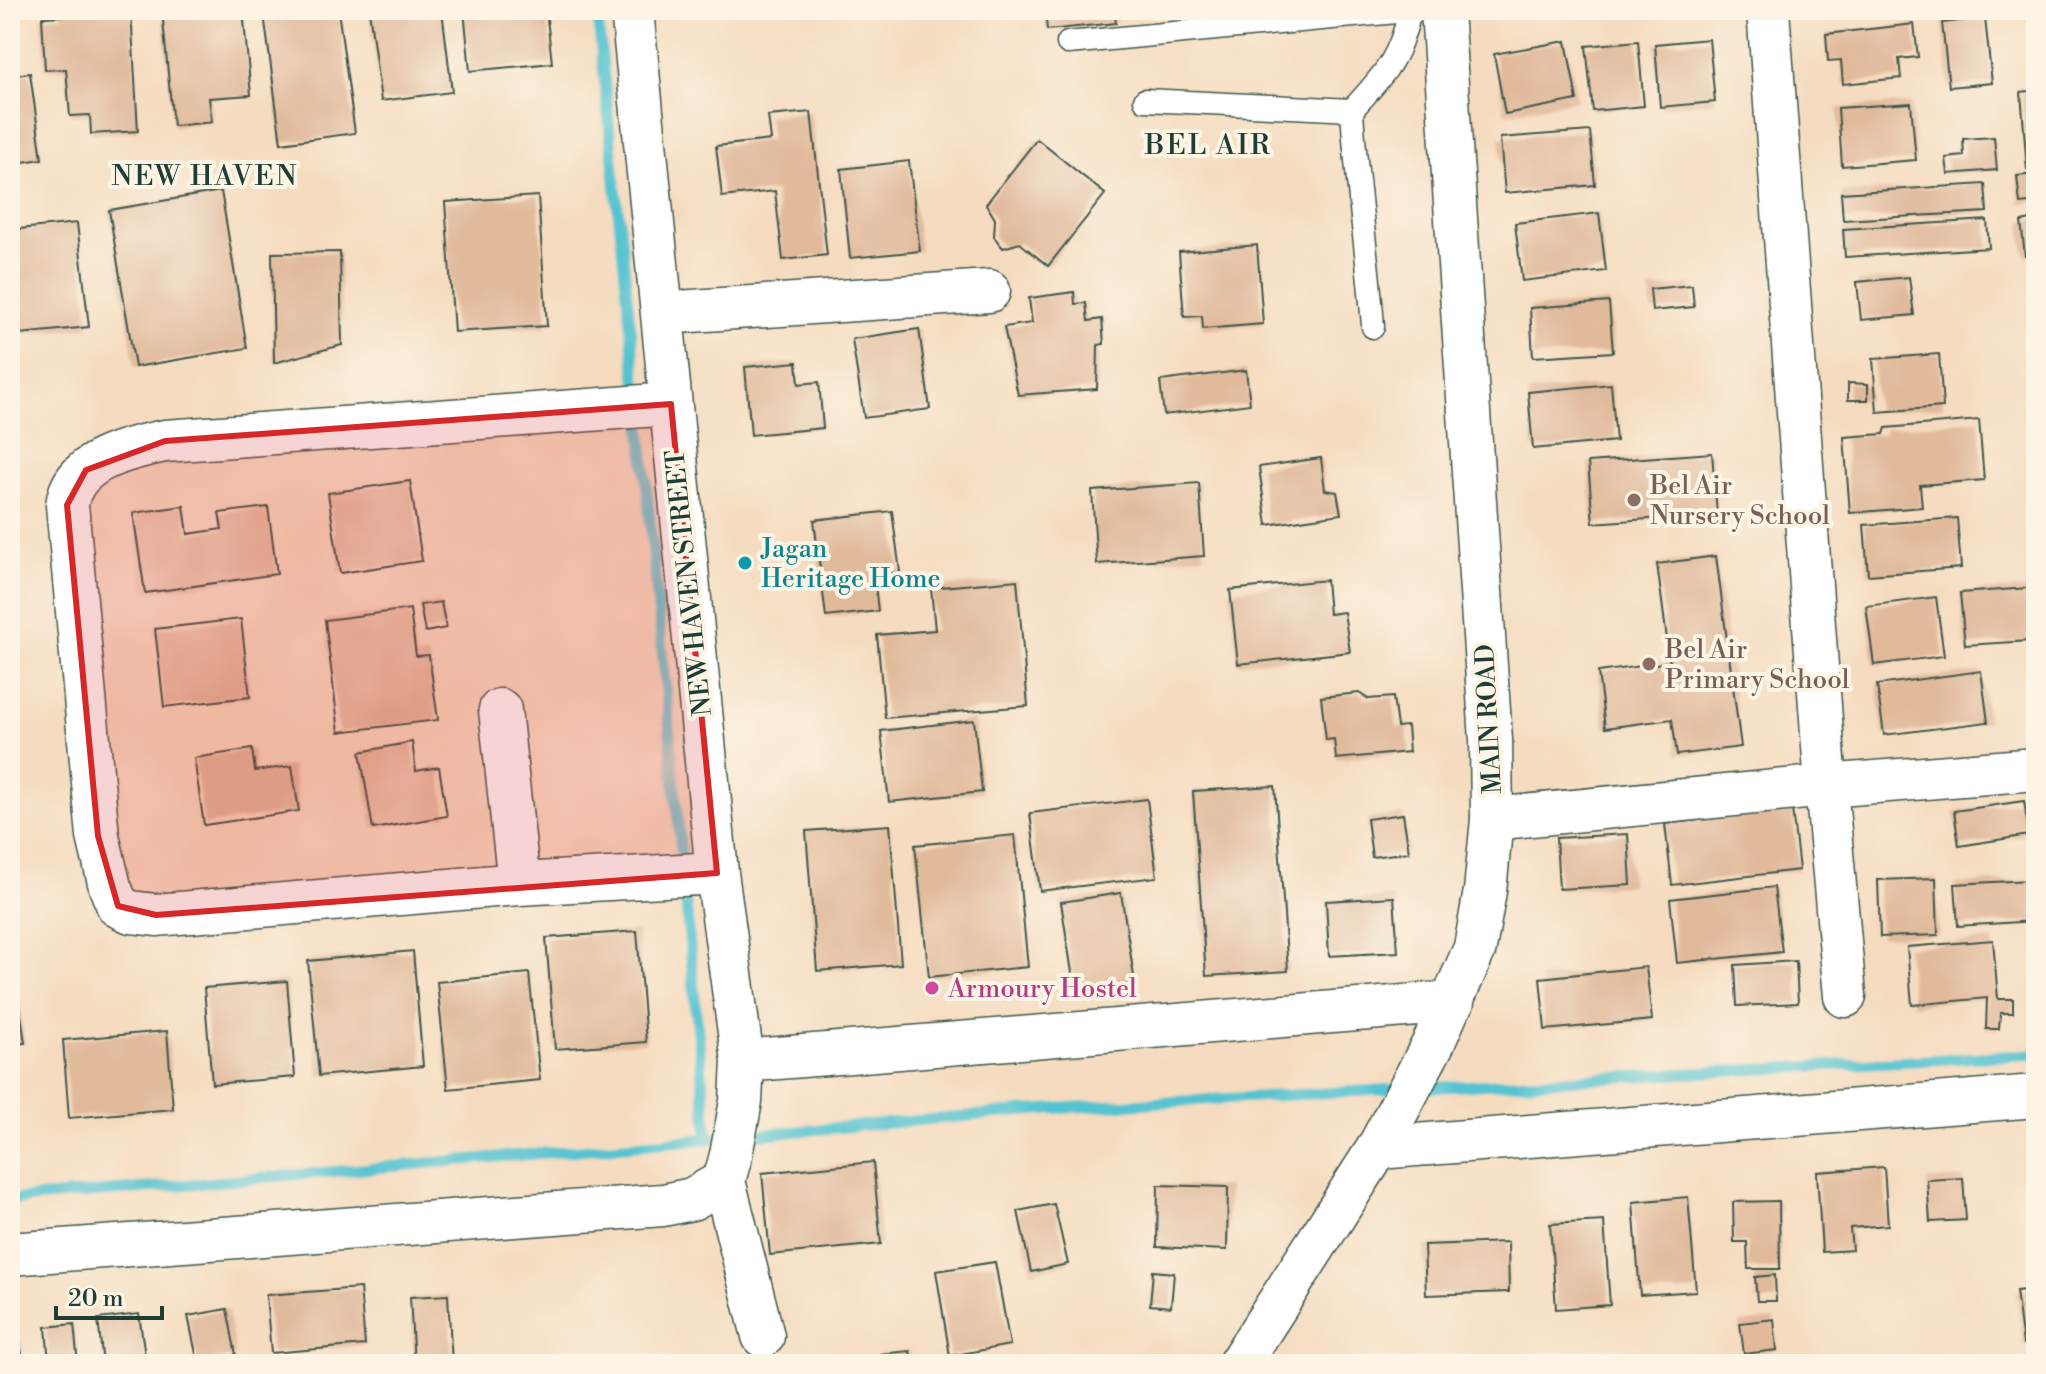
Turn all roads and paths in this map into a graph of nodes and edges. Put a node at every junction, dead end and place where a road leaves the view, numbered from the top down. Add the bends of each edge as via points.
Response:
1 (632, 10) edge
2 (1418, 10) edge
3 (1442, 10) edge
4 (1768, 10) edge
5 (1410, 11) edge
6 (1068, 43) dead end
7 (1145, 100) dead end
8 (1352, 110) junction
9 (989, 291) dead end
10 (662, 313) junction
11 (1373, 327) dead end
12 (650, 405) junction
13 (500, 710) dead end
14 (2036, 769) edge
15 (1826, 786) junction
16 (1492, 819) junction
17 (705, 873) junction
18 (519, 884) junction
19 (1845, 996) dead end
20 (1453, 1002) junction
21 (742, 1081) junction
22 (2036, 1096) edge
23 (1378, 1148) junction
24 (728, 1168) junction
25 (10, 1254) edge
26 (763, 1336) dead end
27 (1239, 1364) edge

1 - 10 street, NEW HAVEN STREET
2 - 5 lane
3 - 16 street, MAIN ROAD
4 - 15 street
5 - 6 lane
5 - 8 lane via 1403,42 1387,72
7 - 8 lane
8 - 11 lane
9 - 10 street
10 - 12 street, NEW HAVEN STREET
12 - 17 street, NEW HAVEN STREET
12 - 18 street via 165,441 109,457 86,470 68,493 98,836 118,906 156,915
13 - 18 street
14 - 15 street
15 - 16 street
15 - 19 street
16 - 20 street, MAIN ROAD via 1475,948
17 - 18 street
17 - 21 street, NEW HAVEN STREET
20 - 21 street
20 - 23 street, MAIN ROAD
21 - 24 street, NEW HAVEN STREET
22 - 23 street
23 - 27 street, MAIN ROAD
24 - 25 street via 692,1199 663,1205
24 - 26 street

